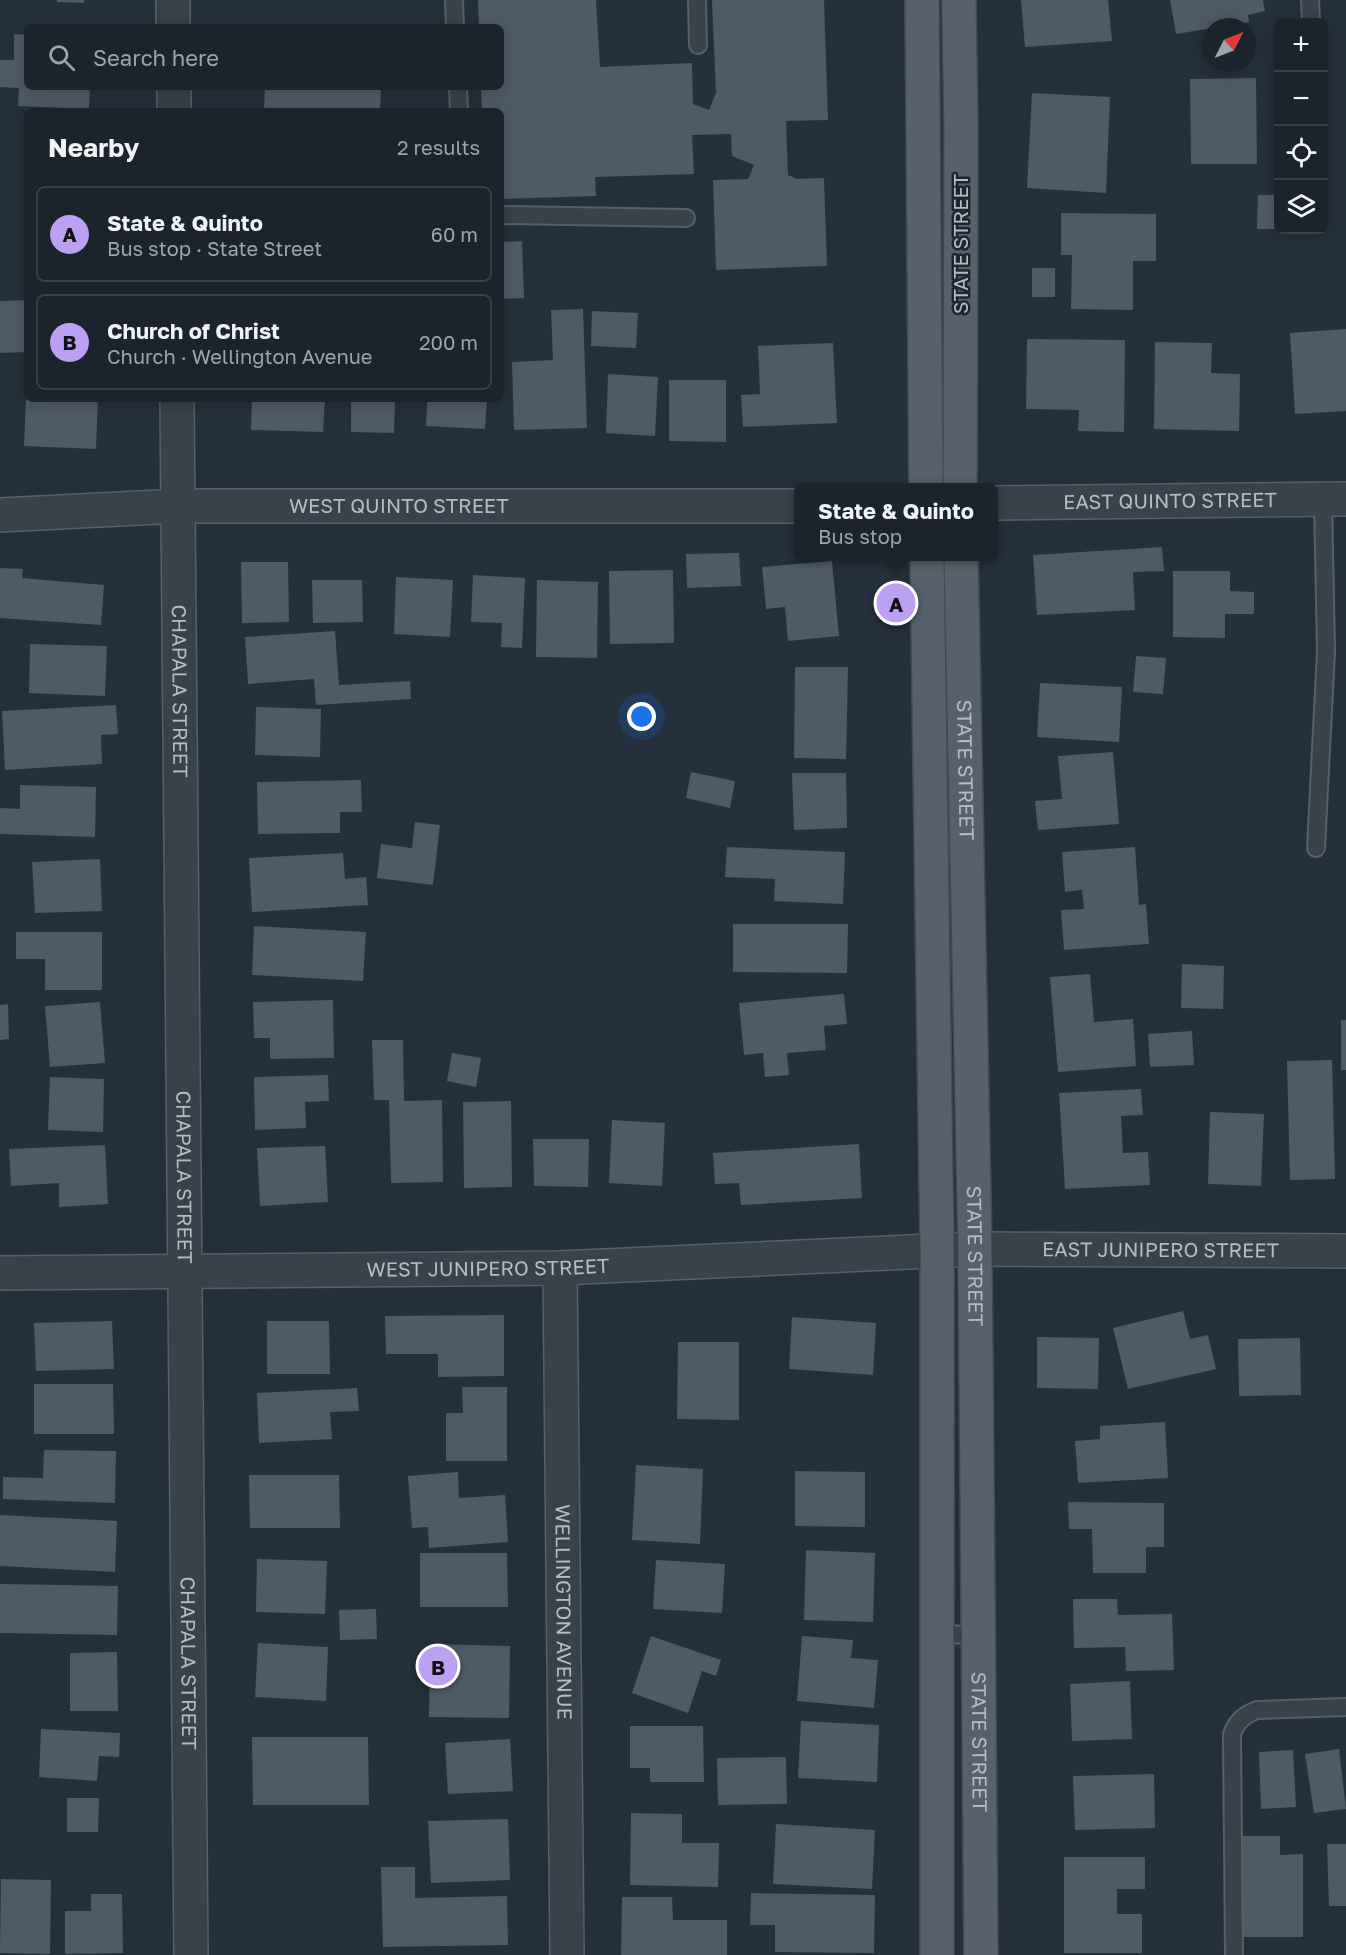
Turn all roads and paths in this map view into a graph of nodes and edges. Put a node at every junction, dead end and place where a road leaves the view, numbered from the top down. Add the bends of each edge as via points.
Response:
1 (173, 0) edge
2 (454, 0) edge
3 (697, 0) edge
4 (922, 0) edge
5 (958, 0) edge
6 (1310, 0) edge
7 (1311, 18) edge
8 (173, 24) edge
9 (455, 24) edge
10 (698, 45) dead end
11 (174, 90) edge
12 (458, 90) edge
13 (174, 108) edge
14 (459, 108) edge
15 (924, 131) junction
16 (961, 132) junction
17 (504, 215) edge
18 (686, 218) dead end
19 (177, 402) edge
20 (926, 483) edge
21 (960, 483) edge
22 (1335, 499) edge
23 (998, 503) edge
24 (178, 506) junction
25 (794, 506) edge
26 (0, 515) edge
27 (927, 561) edge
28 (961, 561) edge
29 (1316, 848) dead end
30 (931, 883) junction
31 (968, 885) junction
32 (975, 1249) junction
33 (937, 1251) junction
34 (1346, 1251) edge
35 (560, 1268) junction
36 (185, 1272) junction
37 (0, 1273) edge
38 (937, 1634) junction
39 (978, 1635) junction
40 (1346, 1707) edge
41 (191, 1955) edge
42 (567, 1955) edge
43 (937, 1955) edge
44 (981, 1955) edge
45 (1234, 1955) edge

1 - 8 street
2 - 9 lane
3 - 10 lane
4 - 15 main road, STATE STREET
5 - 16 main road, STATE STREET
6 - 7 lane
11 - 13 street
12 - 14 lane
15 - 16 lane
15 - 20 main road, STATE STREET
16 - 21 main road, STATE STREET
17 - 18 lane
19 - 24 street, CHAPALA STREET
22 - 23 street, EAST QUINTO STREET
22 - 29 lane
24 - 25 street, WEST QUINTO STREET
24 - 26 street, WEST QUINTO STREET
24 - 36 street, CHAPALA STREET
27 - 30 main road, STATE STREET
28 - 31 main road, STATE STREET
30 - 31 lane
30 - 33 main road, STATE STREET
31 - 32 main road, STATE STREET
32 - 33 street, WEST JUNIPERO STREET
32 - 34 street, EAST JUNIPERO STREET
32 - 39 main road, STATE STREET
33 - 35 street, WEST JUNIPERO STREET
33 - 38 main road, STATE STREET
35 - 36 street, WEST JUNIPERO STREET
35 - 42 street, WELLINGTON AVENUE
36 - 37 street, WEST JUNIPERO STREET
36 - 41 street, CHAPALA STREET
38 - 39 lane
38 - 43 main road, STATE STREET
39 - 44 main road, STATE STREET
40 - 45 lane via 1257,1710 1235,1725

